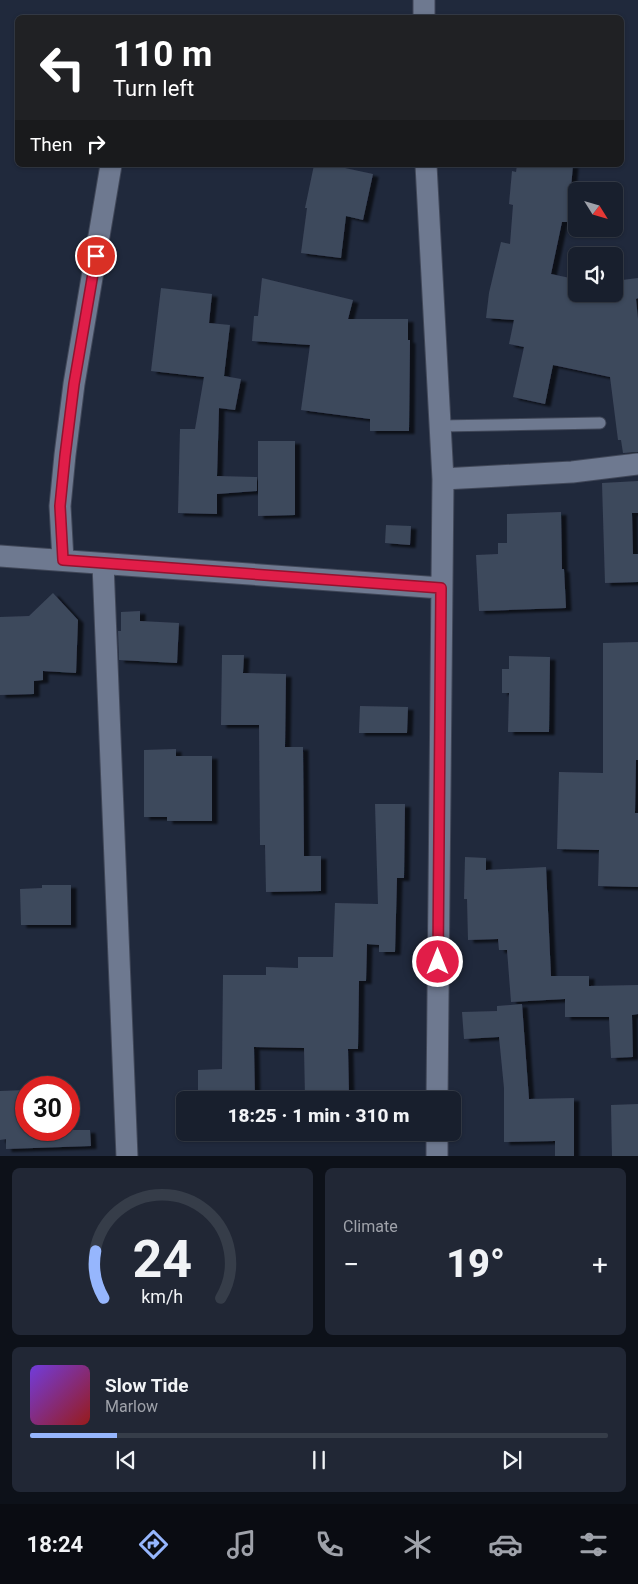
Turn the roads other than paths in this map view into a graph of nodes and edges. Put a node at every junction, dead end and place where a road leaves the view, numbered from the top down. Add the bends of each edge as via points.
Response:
1 (424, 0) edge
2 (424, 15) edge
3 (111, 167) edge
4 (426, 167) edge
5 (600, 423) dead end
6 (440, 426) junction
7 (638, 464) edge
8 (442, 479) junction
9 (0, 556) edge
10 (63, 560) junction
11 (103, 564) junction
12 (441, 588) junction
13 (437, 1091) edge
14 (437, 1141) edge
15 (127, 1156) edge
16 (437, 1156) edge

1 - 2 street
3 - 10 street via 65,456 60,506
4 - 6 street
5 - 6 lane
6 - 8 street
7 - 8 street via 572,472
8 - 12 street
9 - 10 street
10 - 11 street
11 - 12 street
11 - 15 street
12 - 13 street
14 - 16 street

